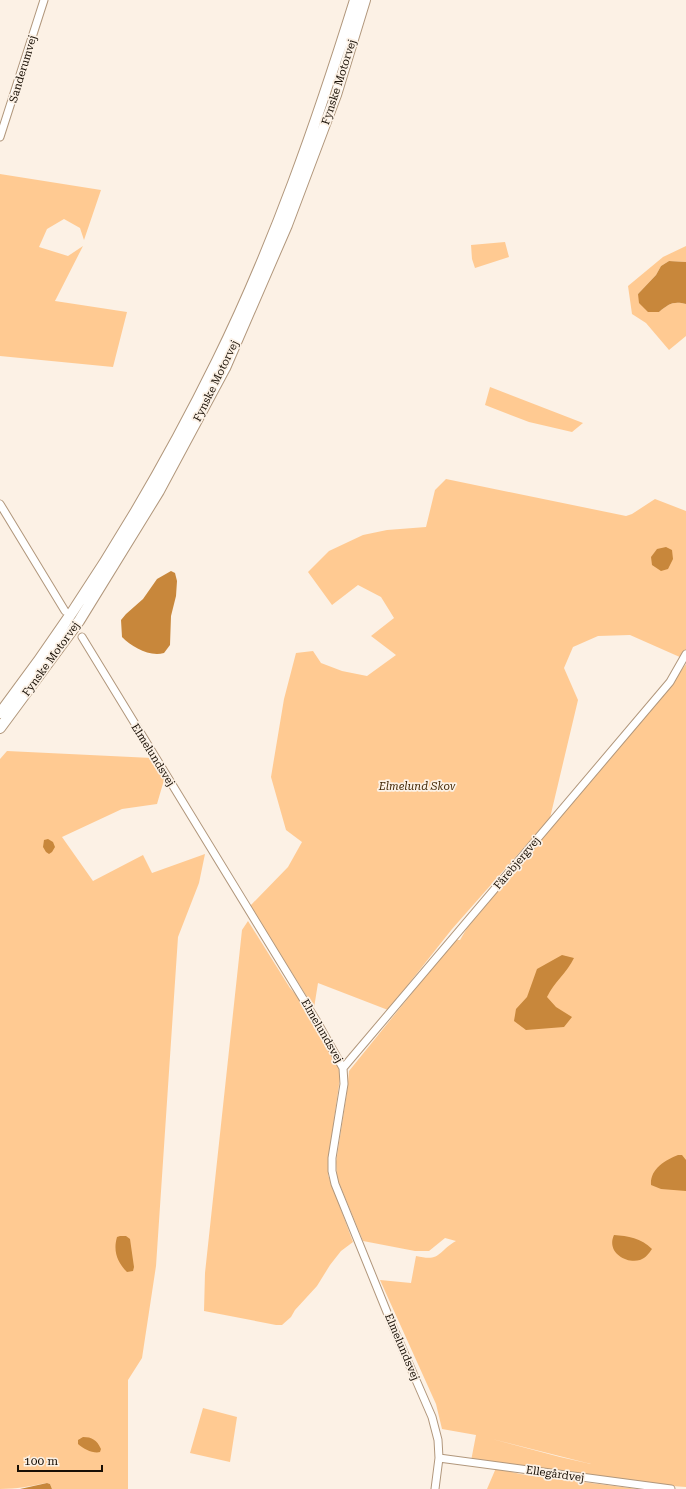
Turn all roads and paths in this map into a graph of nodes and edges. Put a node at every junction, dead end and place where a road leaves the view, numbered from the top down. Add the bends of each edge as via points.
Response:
1 (44, 0) edge
2 (355, 0) edge
3 (365, 0) edge
4 (0, 137) edge
5 (0, 504) edge
6 (65, 611) dead end
7 (82, 637) dead end
8 (686, 654) edge
9 (0, 713) edge
10 (0, 728) edge
11 (343, 1068) junction
12 (439, 1458) junction
13 (435, 1489) edge
14 (671, 1489) edge

1 - 4 street, Sanderumvej
2 - 9 highway, Fynske Motorvej via 306,151 262,261 218,359 172,450 118,544 41,659
3 - 10 highway, Fynske Motorvej via 336,95 287,225 225,368 160,491 80,621
5 - 6 street
7 - 11 street, Elmelundsvej
8 - 11 street, Fårebjergvej via 670,682
11 - 12 street, Elmelundsvej via 344,1084 332,1158 333,1178 432,1417 438,1440
12 - 13 street, Elmelundsvej
12 - 14 street, Ellegårdvej

